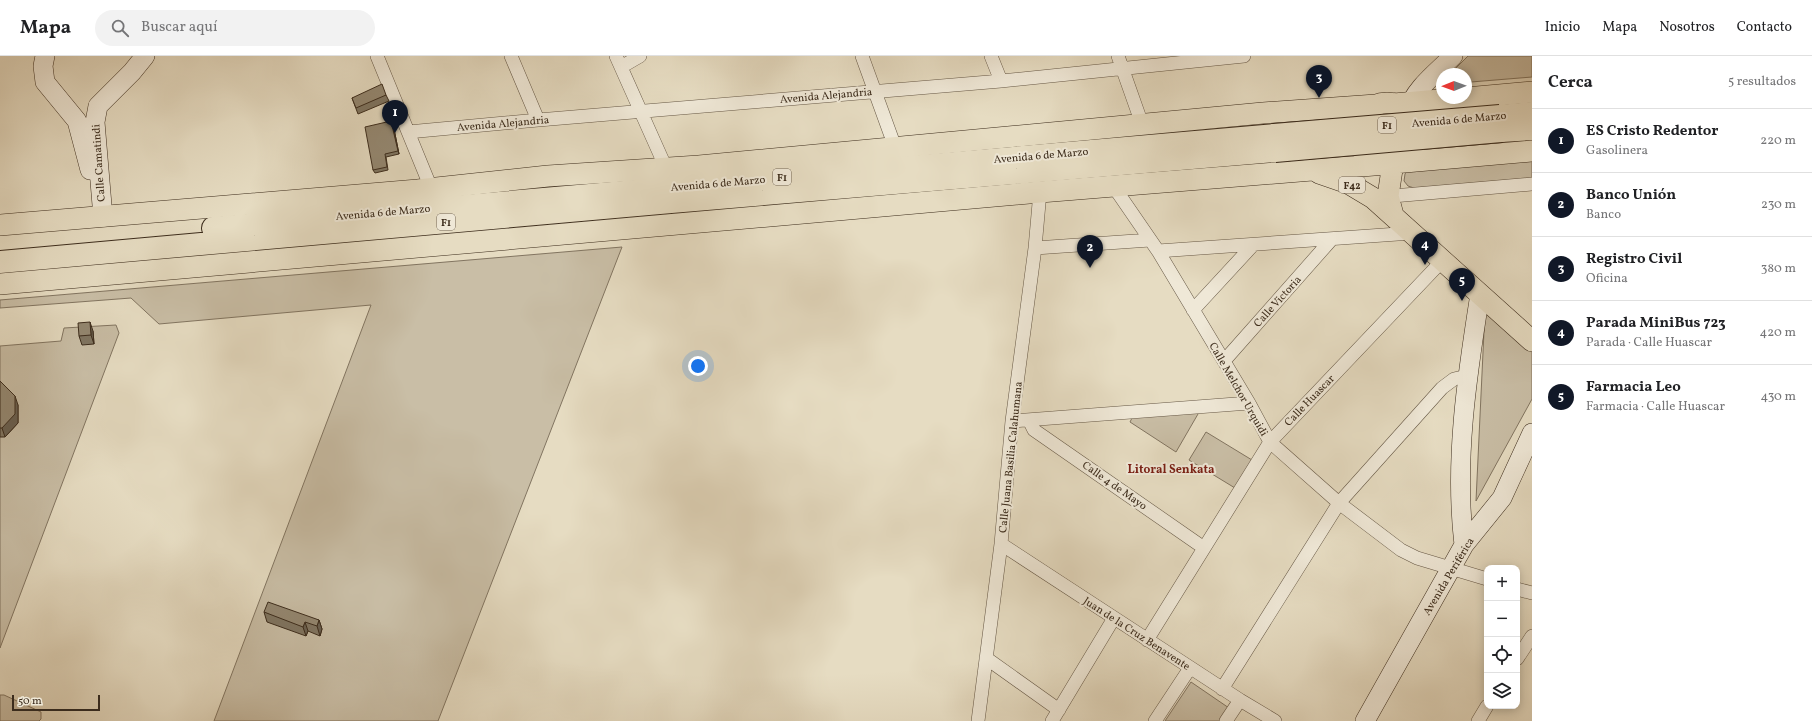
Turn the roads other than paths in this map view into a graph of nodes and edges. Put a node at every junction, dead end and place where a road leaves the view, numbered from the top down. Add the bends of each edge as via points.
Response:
1 (45, 56) edge
2 (145, 56) edge
3 (377, 56) edge
4 (511, 56) edge
5 (640, 56) edge
6 (862, 56) edge
7 (991, 56) edge
8 (1244, 56) edge
9 (1453, 56) edge
10 (618, 61) edge
11 (1121, 62) edge
12 (1001, 81) junction
13 (875, 91) junction
14 (1532, 92) edge
15 (1472, 97) edge
16 (1436, 101) edge
17 (1397, 106) junction
18 (640, 111) junction
19 (1532, 113) edge
20 (538, 120) junction
21 (1500, 123) junction
22 (1142, 124) junction
23 (1532, 129) edge
24 (408, 132) junction
25 (1274, 143) junction
26 (895, 147) junction
27 (1532, 151) edge
28 (1389, 163) junction
29 (666, 168) junction
30 (1304, 171) junction
31 (1532, 184) edge
32 (1114, 187) junction
33 (431, 188) junction
34 (1040, 192) junction
35 (1385, 203) junction
36 (102, 217) junction
37 (0, 225) edge
38 (1412, 233) junction
39 (1150, 240) junction
40 (1331, 240) junction
41 (1253, 246) junction
42 (0, 247) edge
43 (1035, 248) junction
44 (1158, 251) junction
45 (1443, 260) junction
46 (0, 262) edge
47 (0, 284) edge
48 (1480, 294) junction
49 (1193, 310) junction
50 (1532, 341) edge
51 (1224, 361) junction
52 (1467, 376) junction
53 (1249, 403) junction
54 (1029, 420) junction
55 (1012, 421) junction
56 (1532, 433) edge
57 (1270, 442) junction
58 (1339, 504) junction
59 (1001, 544) junction
60 (1464, 545) junction
61 (1204, 548) junction
62 (1452, 569) junction
63 (1484, 578) edge
64 (1520, 589) edge
65 (1532, 593) edge
66 (1114, 618) junction
67 (1532, 636) edge
68 (1147, 640) junction
69 (1520, 654) edge
70 (986, 658) junction
71 (1190, 668) junction
72 (1222, 689) junction
73 (1240, 700) junction
74 (1485, 709) edge
75 (1056, 716) edge
76 (978, 721) edge
77 (1155, 721) edge
78 (1226, 721) edge
79 (1275, 721) edge
80 (1364, 721) edge
81 (1478, 721) edge

1 - 36 street via 45,82 77,121
2 - 36 street, Calle Camatindi via 98,106 95,122
3 - 24 street
4 - 20 street
5 - 10 street
6 - 13 street
7 - 12 street
8 - 11 street, Avenida Alejandria
9 - 17 street via 1421,88
10 - 18 street
11 - 12 street, Avenida Alejandria
11 - 22 street
12 - 13 street, Avenida Alejandria
13 - 18 street, Avenida Alejandria
13 - 26 street
14 - 15 main road, Avenida 6 de Marzo
16 - 17 main road, Avenida 6 de Marzo
17 - 22 main road, Avenida 6 de Marzo via 1263,113
17 - 28 main road via 1416,123 1417,139 1410,153 1399,161
17 - 28 main road via 1362,116 1357,129 1362,150 1367,156 1379,162
18 - 20 street, Avenida Alejandria
18 - 29 street
19 - 21 highway, Avenida 6 de Marzo / F1
20 - 24 street, Avenida Alejandria
21 - 23 highway, Avenida 6 de Marzo / F1
21 - 25 highway, Avenida 6 de Marzo / F1, bridge
22 - 26 main road, Avenida 6 de Marzo
24 - 33 street
25 - 42 highway, Avenida 6 de Marzo / F1 via 661,187
25 - 46 highway, Avenida 6 de Marzo / F1 via 679,201
26 - 29 main road, Avenida 6 de Marzo
27 - 28 main road
28 - 30 main road
28 - 35 main road
29 - 33 main road, Avenida 6 de Marzo via 548,176
30 - 32 main road
30 - 35 main road, F42 via 1348,183
31 - 35 street
32 - 34 main road
32 - 39 street, Calle Melchor Urquidi
33 - 36 main road, Avenida 6 de Marzo
34 - 43 street, Calle Juana Basilia Calahumana
34 - 47 main road
35 - 38 main road, F42
36 - 37 main road, Avenida 6 de Marzo
38 - 40 street
38 - 45 main road, F42
39 - 43 street
39 - 44 street, Calle Melchor Urquidi
40 - 41 street
40 - 51 street, Calle Victoria
41 - 44 street
41 - 49 street
43 - 55 street, Calle Juana Basilia Calahumana
44 - 49 street, Calle Melchor Urquidi
45 - 48 main road, F42
45 - 57 street, Calle Huascar
48 - 50 main road
48 - 52 street
49 - 51 street, Calle Melchor Urquidi
51 - 53 street, Calle Melchor Urquidi
52 - 58 street via 1454,379 1442,388
52 - 60 street via 1461,471
53 - 54 street
53 - 57 street, Calle Melchor Urquidi
54 - 55 street
54 - 61 street, Calle 4 de Mayo via 1034,430
55 - 59 street, Calle Juana Basilia Calahumana
56 - 60 street, Avenida Periférica via 1502,498
57 - 58 street, Calle Melchor Urquidi
57 - 61 street, Calle Huascar
58 - 62 street, Calle Melchor Urquidi via 1400,550 1416,558
58 - 72 street
59 - 66 street, Juan de la Cruz Benavente
59 - 70 street, Calle Juana Basilia Calahumana
60 - 62 street, Avenida Periférica
61 - 68 street, Calle Huascar
62 - 63 street, Calle Melchor Urquidi
62 - 80 street, Avenida Periférica
64 - 65 street
66 - 68 street, Juan de la Cruz Benavente
66 - 75 street
67 - 69 street
68 - 71 street, Juan de la Cruz Benavente
70 - 75 street
70 - 76 street, Calle Juana Basilia Calahumana
71 - 72 street, Juan de la Cruz Benavente
71 - 77 street
72 - 73 street, Juan de la Cruz Benavente
73 - 78 street
73 - 79 street, Juan de la Cruz Benavente
74 - 81 street

